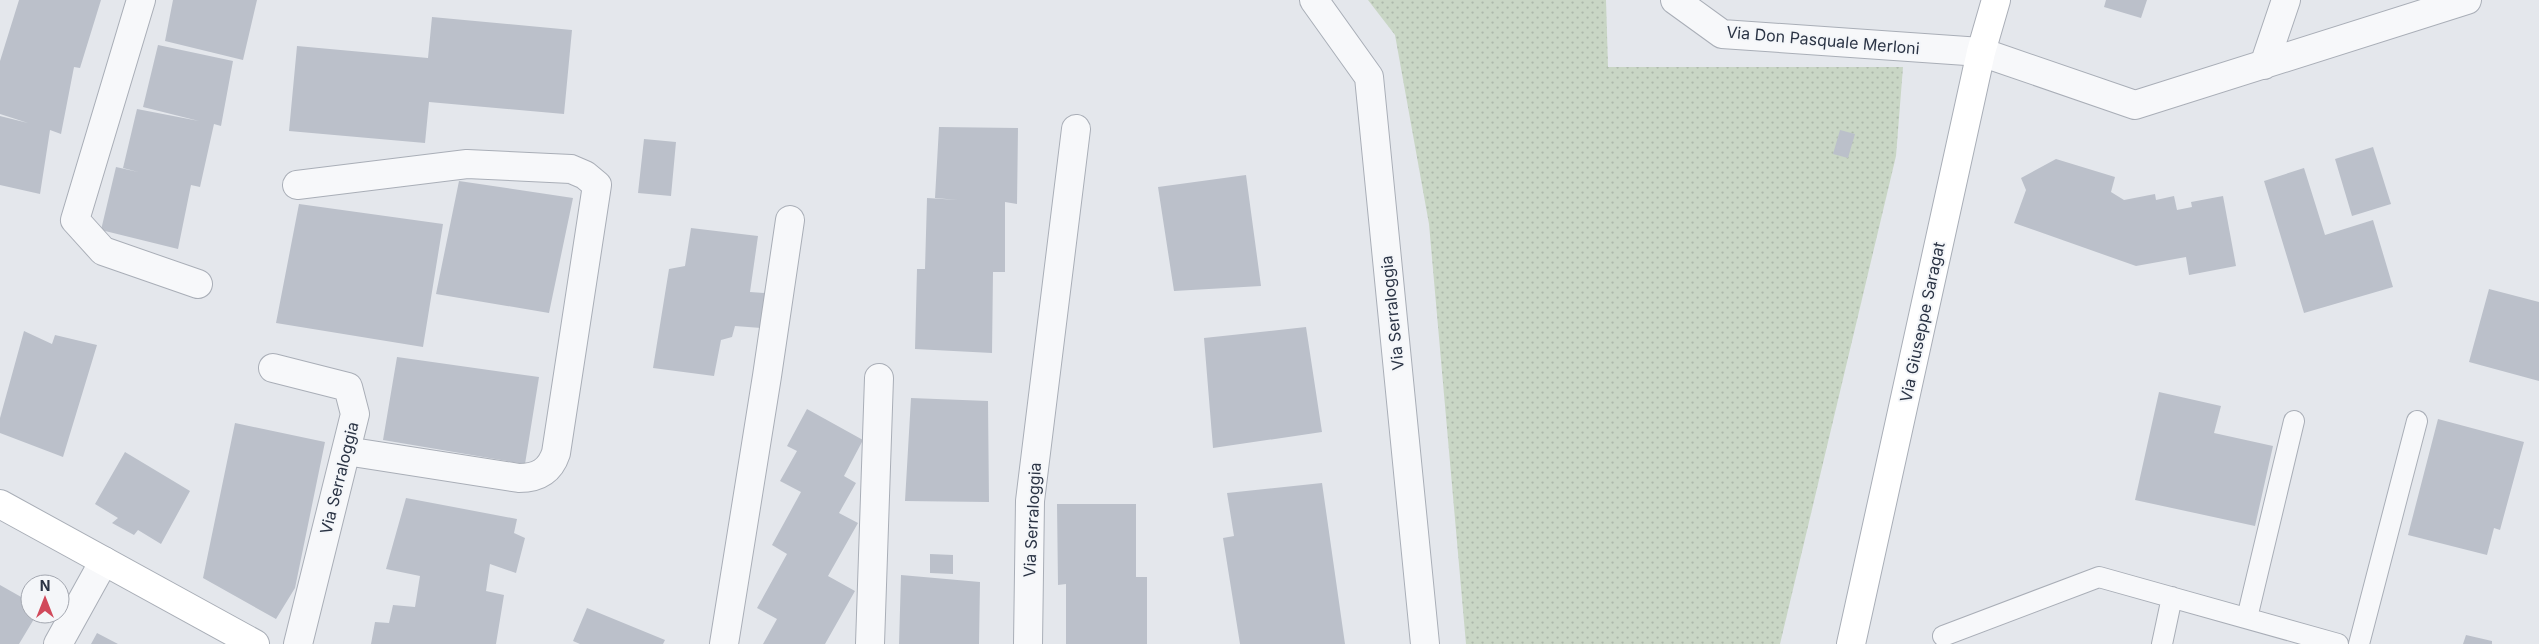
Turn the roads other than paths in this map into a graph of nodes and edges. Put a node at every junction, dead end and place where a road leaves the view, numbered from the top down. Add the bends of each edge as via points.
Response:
1 (141, 0) edge
2 (1314, 0) edge
3 (1675, 0) edge
4 (1996, 0) edge
5 (2286, 0) edge
6 (2467, 0) edge
7 (1981, 52) junction
8 (2264, 65) junction
9 (1076, 129) dead end
10 (296, 184) dead end
11 (790, 220) dead end
12 (198, 284) dead end
13 (273, 368) dead end
14 (879, 378) dead end
15 (2294, 421) dead end
16 (2417, 421) dead end
17 (346, 452) junction
18 (0, 504) edge
19 (104, 561) junction
20 (2172, 597) junction
21 (2247, 618) junction
22 (1943, 636) dead end
23 (58, 644) edge
24 (254, 644) edge
25 (298, 644) edge
26 (724, 644) edge
27 (870, 644) edge
28 (1028, 644) edge
29 (1424, 644) edge
30 (1851, 644) edge
31 (2162, 644) edge
32 (2338, 644) edge
33 (2359, 644) edge

1 - 12 street via 75,220 103,251
2 - 29 street, Via Serraloggia via 1369,77
3 - 7 street, Via Don Pasquale Merloni via 1722,34
4 - 7 street, Via Giuseppe Saragat
5 - 8 street
6 - 8 street, Via Don Pasquale Merloni
7 - 8 street, Via Don Pasquale Merloni via 2135,105
7 - 30 street, Via Giuseppe Saragat
9 - 28 street, Via Serraloggia via 1030,500
10 - 17 street via 466,164 571,169 597,184 556,453 547,470 539,476 519,478
11 - 26 street
13 - 17 street, Via Serraloggia via 348,387 355,414
14 - 27 street
15 - 21 lane
16 - 33 lane
17 - 25 street, Via Serraloggia
18 - 19 street
19 - 23 street
19 - 24 street
20 - 21 lane
20 - 22 lane via 2099,577
20 - 31 lane
21 - 32 lane

